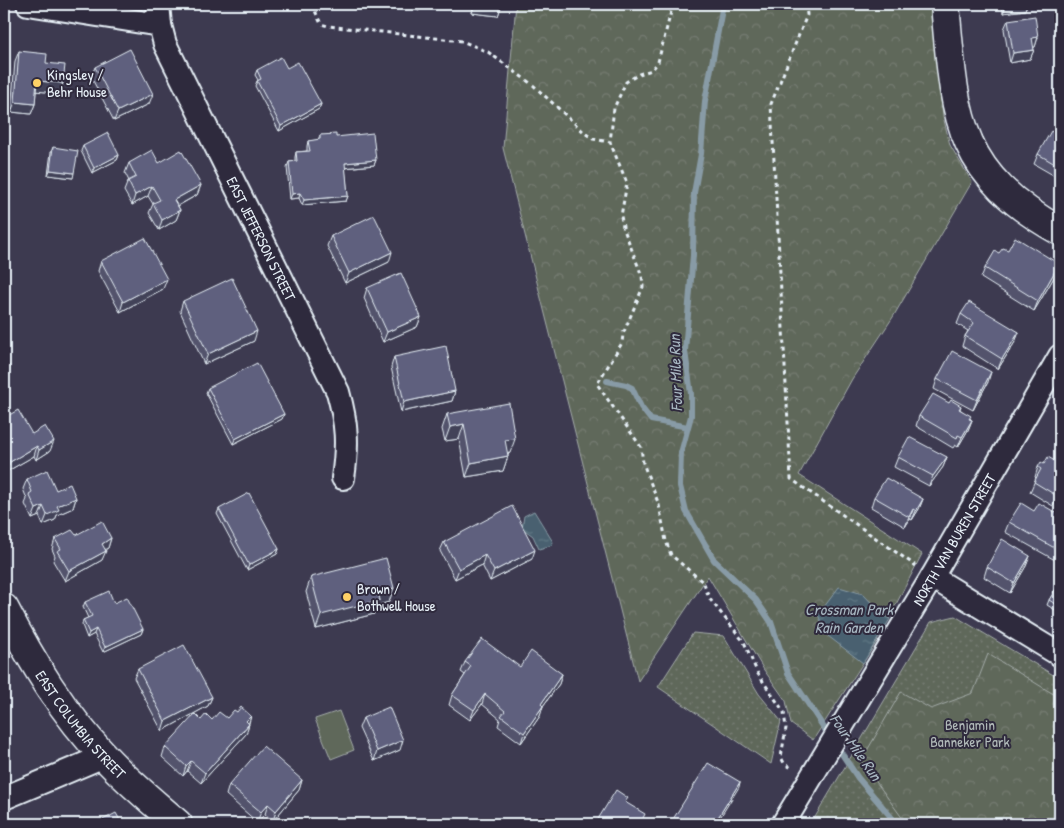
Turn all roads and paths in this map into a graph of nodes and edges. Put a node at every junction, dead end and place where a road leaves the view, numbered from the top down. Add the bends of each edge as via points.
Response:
1 (28, 4) edge
2 (312, 4) edge
3 (674, 4) edge
4 (806, 4) edge
5 (946, 4) edge
6 (159, 14) edge
7 (610, 142) junction
8 (1060, 231) edge
9 (1060, 356) edge
10 (343, 478) dead end
11 (932, 577) junction
12 (4, 608) edge
13 (1060, 655) edge
14 (104, 756) junction
15 (796, 772) dead end
16 (4, 798) edge
17 (178, 824) edge
18 (783, 824) edge

1 - 6 street
2 - 7 path via 321,24 328,26 462,41 488,52 533,85 585,133
3 - 7 path via 656,67 631,78 622,88 614,108
4 - 11 path via 807,15 771,104 792,479
5 - 8 street via 957,107 963,131 974,153 1006,194
6 - 10 street, EAST JEFFERSON STREET via 165,44 338,392 348,447
7 - 15 path via 627,184 621,216 642,276 642,287 622,334 622,343 597,384 641,447 643,463 660,505 671,555 704,583 709,598 744,642 758,674 784,712 786,728 781,757
9 - 11 street, NORTH VAN BUREN STREET
11 - 13 street
11 - 18 street, NORTH VAN BUREN STREET
12 - 14 street, EAST COLUMBIA STREET via 38,670
14 - 16 street
14 - 17 street, EAST COLUMBIA STREET

